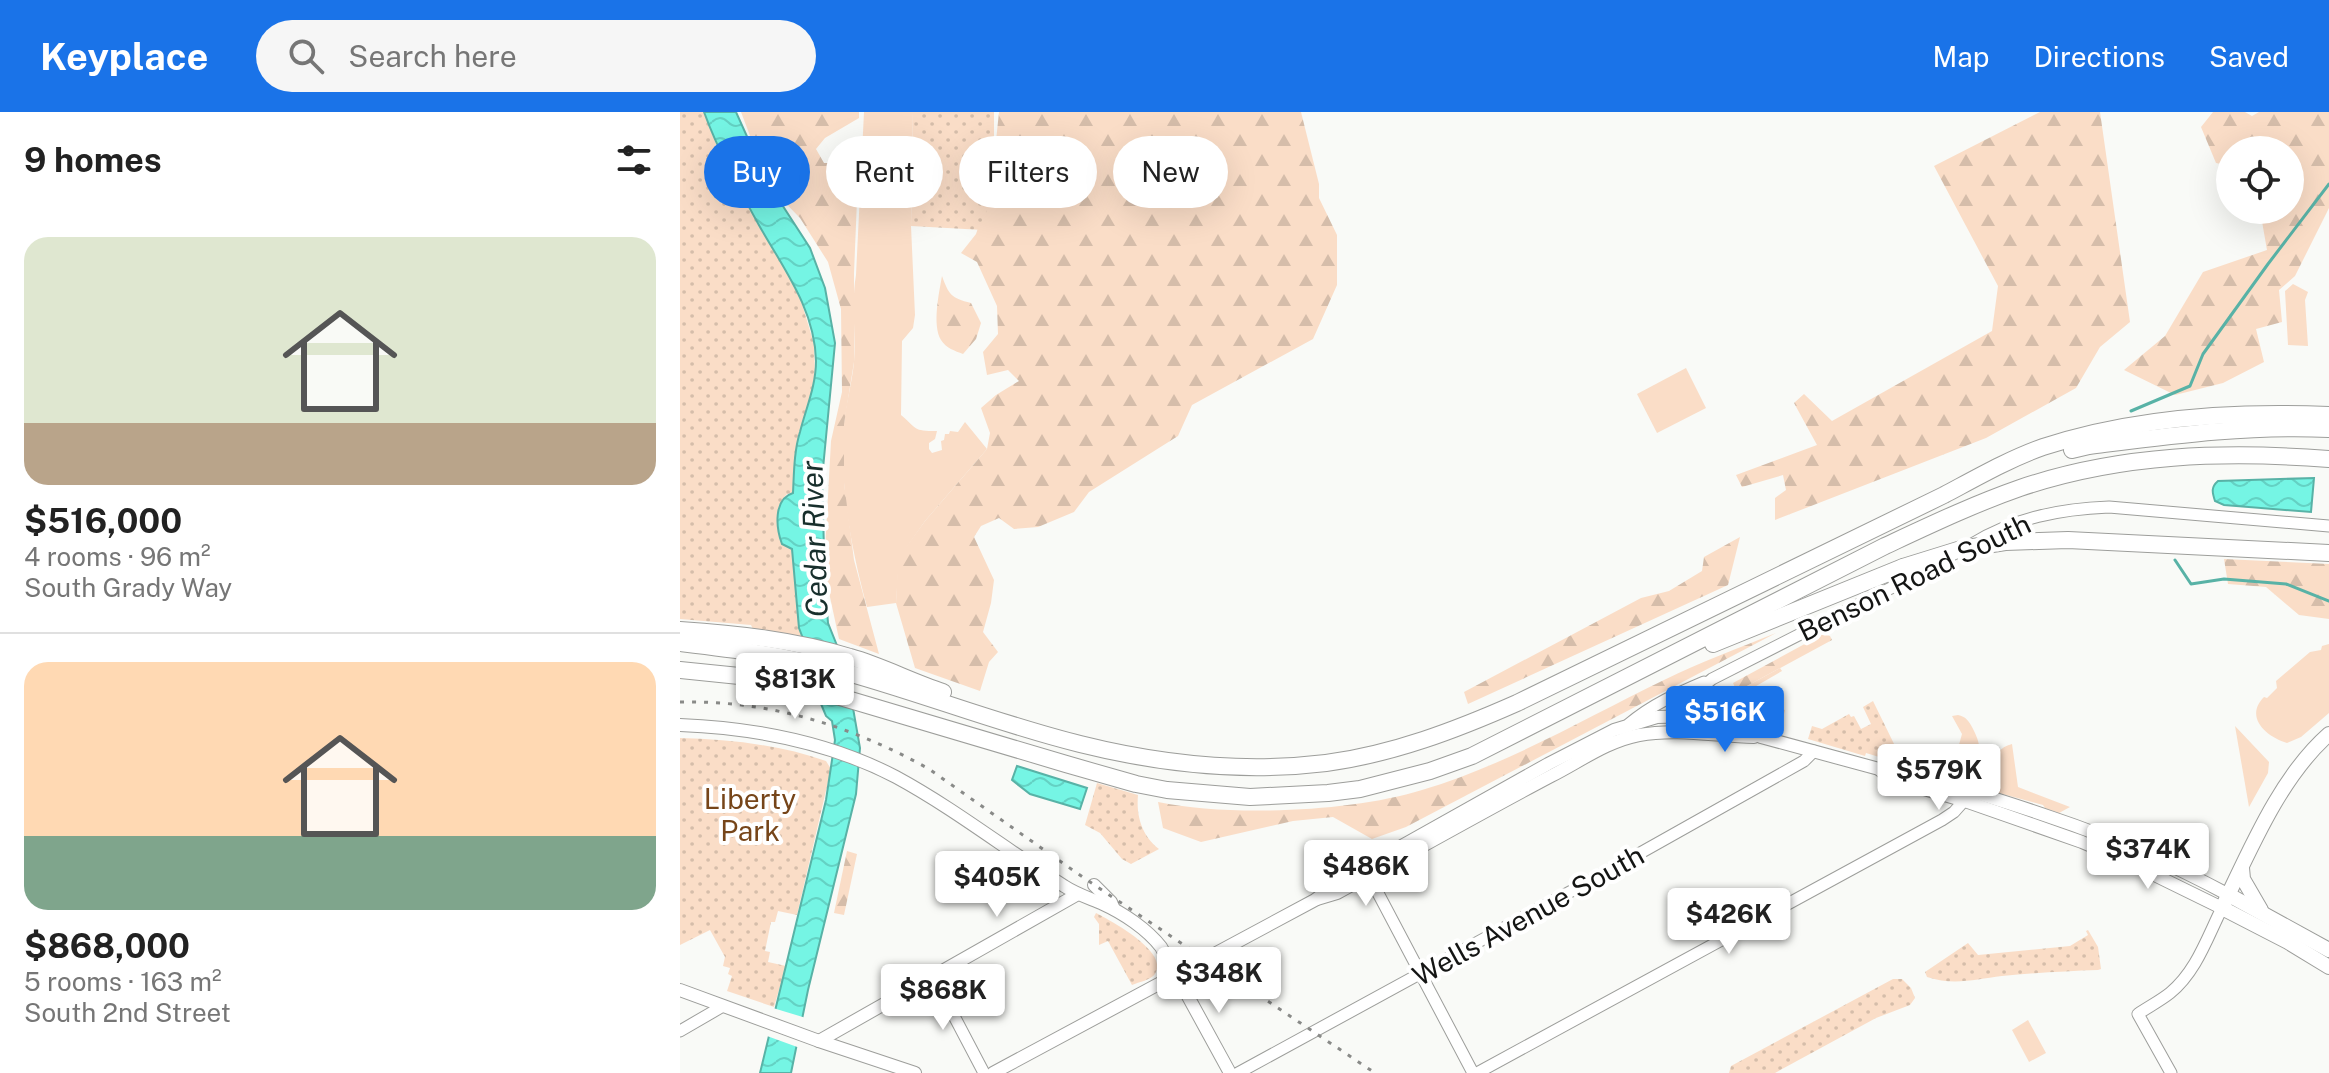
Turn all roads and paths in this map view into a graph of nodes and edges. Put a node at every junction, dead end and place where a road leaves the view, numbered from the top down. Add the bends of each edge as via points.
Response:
1 (2329, 415) edge
2 (2329, 429) edge
3 (2184, 455) junction
4 (2329, 459) edge
5 (2329, 470) edge
6 (1944, 495) junction
7 (2329, 526) edge
8 (2329, 553) edge
9 (680, 630) edge
10 (741, 642) junction
11 (680, 643) edge
12 (1655, 665) junction
13 (680, 672) edge
14 (1712, 679) junction
15 (1693, 716) junction
16 (1629, 724) junction
17 (680, 725) edge
18 (1693, 732) junction
19 (2329, 734) edge
20 (1761, 737) junction
21 (1814, 751) junction
22 (1968, 796) junction
23 (2242, 867) junction
24 (1369, 876) junction
25 (1094, 885) dead end
26 (1078, 894) junction
27 (1315, 900) junction
28 (2225, 901) junction
29 (1115, 912) junction
30 (2263, 913) junction
31 (2327, 949) edge
32 (2311, 955) junction
33 (2329, 967) edge
34 (1422, 973) junction
35 (1176, 975) junction
36 (933, 976) junction
37 (680, 990) edge
38 (2156, 1002) junction
39 (723, 1006) junction
40 (680, 1031) edge
41 (2152, 1039) junction
42 (818, 1040) junction
43 (915, 1073) edge
44 (984, 1073) edge
45 (993, 1073) edge
46 (1230, 1073) edge
47 (1238, 1073) edge
48 (1475, 1073) edge
49 (2171, 1073) edge

1 - 6 highway via 2222,416 2109,430 2043,447
2 - 6 highway via 2204,431 2089,446 2007,469
3 - 4 highway
3 - 5 highway
3 - 12 highway via 2086,471 1985,501 1885,546
6 - 10 highway via 1462,727 1327,763 1196,764 1110,751 936,695 852,657 779,640
7 - 14 street, Benson Road South via 2109,507 2037,515 1997,530
8 - 12 highway, bridge via 2068,540 1961,549
9 - 10 highway
10 - 11 highway
12 - 13 highway via 1454,763 1360,789 1250,797 1150,788 810,688
14 - 15 street via 1697,693
14 - 16 street, Benson Road South
15 - 16 main road
15 - 18 street
15 - 20 main road
16 - 27 main road via 1484,798
17 - 26 main road via 800,740 872,766 925,794
18 - 20 main road
18 - 24 main road via 1635,736 1602,749
19 - 23 main road via 2290,777
20 - 21 main road
21 - 22 main road via 1879,769 1890,779
21 - 34 street, Wells Avenue South
22 - 28 main road
22 - 48 street via 1950,815
23 - 28 main road
23 - 30 main road via 2247,889
24 - 27 main road
24 - 34 street
25 - 29 main road
26 - 29 main road
26 - 36 main road
27 - 35 main road
28 - 30 main road
28 - 32 main road
28 - 38 street via 2193,966
29 - 35 main road via 1155,940
30 - 31 main road
31 - 32 main road
32 - 33 main road
34 - 47 street, Wells Avenue South
34 - 48 street
35 - 45 main road
35 - 46 main road
36 - 42 main road
36 - 44 street
37 - 39 main road
38 - 41 street
38 - 41 street via 2138,1014
39 - 40 street
39 - 42 main road
41 - 49 street
42 - 43 main road

